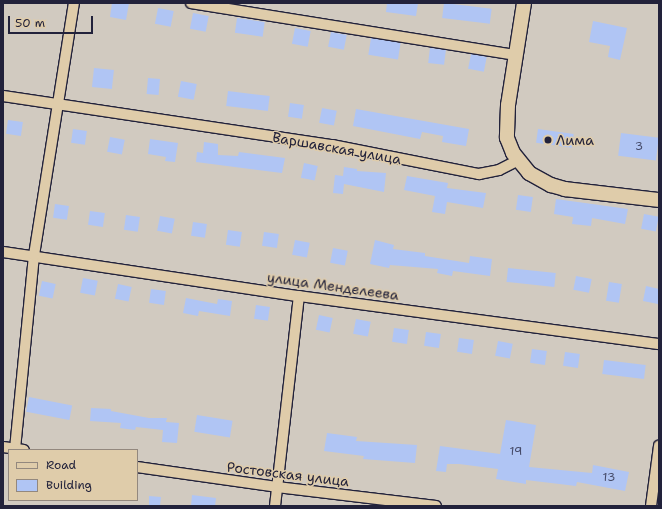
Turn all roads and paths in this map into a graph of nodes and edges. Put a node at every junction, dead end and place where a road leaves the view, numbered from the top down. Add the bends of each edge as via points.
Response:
1 (74, 3) edge
2 (191, 3) edge
3 (524, 3) edge
4 (516, 55) junction
5 (3, 96) edge
6 (58, 104) junction
7 (518, 160) junction
8 (659, 200) edge
9 (3, 252) edge
10 (34, 255) junction
11 (299, 296) junction
12 (659, 344) edge
13 (659, 446) edge
14 (3, 447) edge
15 (20, 449) edge
16 (138, 467) edge
17 (277, 487) junction
18 (275, 506) edge
19 (436, 506) edge
20 (651, 506) edge

1 - 6 street
2 - 4 street
3 - 4 main road
4 - 7 main road via 508,105 507,138
5 - 6 street, Варшавская улица
6 - 7 street, Варшавская улица via 332,145 479,174 499,170
6 - 10 street
7 - 8 main road via 529,173 565,189
9 - 10 street, улица Менделеева
10 - 11 street, улица Менделеева
10 - 15 street
11 - 12 street, улица Менделеева
11 - 17 street
13 - 20 street
14 - 15 street
16 - 17 street, Ростовская улица
17 - 18 street
17 - 19 street, Ростовская улица

